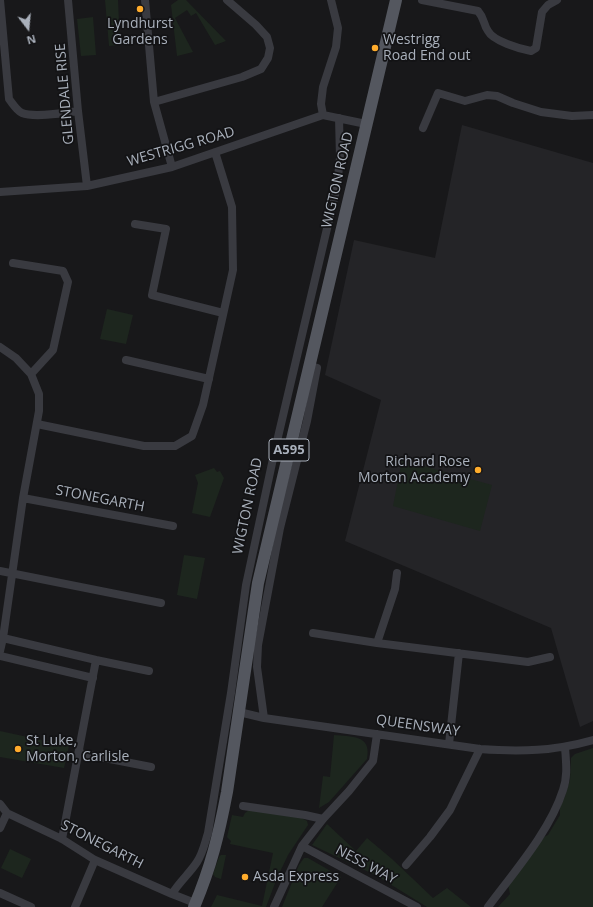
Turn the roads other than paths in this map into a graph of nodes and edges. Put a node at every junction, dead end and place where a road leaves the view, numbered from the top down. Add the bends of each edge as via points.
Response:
1 (0, 0) edge
2 (68, 0) edge
3 (145, 0) edge
4 (227, 0) edge
5 (331, 0) edge
6 (396, 0) edge
7 (422, 0) edge
8 (557, 0) edge
9 (154, 102) junction
10 (78, 111) junction
11 (323, 115) junction
12 (593, 115) edge
13 (339, 118) junction
14 (366, 124) junction
15 (423, 128) dead end
16 (215, 152) junction
17 (172, 166) junction
18 (87, 186) junction
19 (0, 192) edge
20 (136, 224) dead end
21 (13, 263) dead end
22 (223, 313) junction
23 (0, 347) edge
24 (126, 360) dead end
25 (309, 366) junction
26 (31, 374) junction
27 (209, 378) junction
28 (37, 424) junction
29 (22, 498) junction
30 (173, 526) dead end
31 (0, 571) edge
32 (396, 573) dead end
33 (12, 574) junction
34 (161, 603) dead end
35 (313, 633) dead end
36 (4, 638) junction
37 (376, 642) junction
38 (0, 651) edge
39 (459, 653) junction
40 (0, 656) edge
41 (550, 658) dead end
42 (96, 660) junction
43 (149, 671) dead end
44 (93, 678) junction
45 (239, 712) junction
46 (264, 718) junction
47 (377, 734) junction
48 (593, 740) edge
49 (449, 744) junction
50 (565, 747) junction
51 (480, 749) junction
52 (79, 753) junction
53 (151, 767) dead end
54 (0, 804) edge
55 (243, 806) dead end
56 (7, 812) junction
57 (323, 819) junction
58 (0, 828) edge
59 (62, 839) junction
60 (302, 846) junction
61 (95, 860) junction
62 (406, 865) dead end
63 (0, 893) edge
64 (172, 894) junction
65 (194, 905) edge
66 (31, 907) edge
67 (75, 907) edge
68 (274, 907) edge
69 (417, 907) edge
70 (488, 907) edge

1 - 10 street via 9,99 22,113 44,115
2 - 10 street, GLENDALE RISE
3 - 9 street
4 - 9 street via 267,37 270,48 268,58 261,69 242,77
5 - 11 street via 338,28 336,47 323,87
6 - 14 main road, WIGTON ROAD / A595
7 - 8 street via 478,12 494,38 519,49 531,51 536,48 542,12
9 - 17 street
10 - 18 street, GLENDALE RISE
11 - 13 street, WESTRIGG ROAD
11 - 16 street, WESTRIGG ROAD
12 - 15 street via 572,116 541,112 497,96 487,95 465,101 438,93
13 - 14 street, WESTRIGG ROAD
13 - 64 street, WIGTON ROAD via 340,158 337,186 246,585 208,833 198,861
14 - 25 main road, WIGTON ROAD / A595
16 - 17 street, WESTRIGG ROAD
16 - 22 street via 232,208 233,270
17 - 18 street, WESTRIGG ROAD
18 - 19 street, WESTRIGG ROAD
20 - 22 street via 166,230 152,295
21 - 26 street via 63,271 68,282 53,350
22 - 27 street
23 - 26 street via 16,358
24 - 27 street
25 - 45 main road, WIGTON ROAD / A595 via 258,583
25 - 46 street via 317,368 308,421 280,528 258,645 257,667
26 - 28 street via 39,394
27 - 28 street via 192,436 175,446 144,446
28 - 29 street
29 - 30 street, STONEGARTH
29 - 33 street
31 - 33 street
32 - 37 street via 395,589
33 - 34 street
33 - 36 street
35 - 37 street
36 - 38 street
36 - 42 street
37 - 39 street
39 - 41 street via 528,662
39 - 49 street
40 - 44 street
42 - 43 street
42 - 44 street
44 - 52 street
45 - 46 street, QUEENSWAY
45 - 65 main road, WIGTON ROAD / A595 via 221,825 212,861
46 - 47 street, QUEENSWAY
47 - 49 street, QUEENSWAY
47 - 57 street via 373,761
48 - 50 street, QUEENSWAY
49 - 51 street, QUEENSWAY
50 - 51 street, QUEENSWAY via 525,751
50 - 70 street via 564,789 554,812 526,856
51 - 62 street via 450,810
52 - 53 street
52 - 59 street
54 - 56 street, STONEGARTH
55 - 57 street
56 - 58 street
56 - 59 street, STONEGARTH
57 - 60 street
59 - 61 street, STONEGARTH
60 - 68 street
60 - 69 street, NESS WAY
61 - 64 street, STONEGARTH
61 - 67 street
63 - 66 street
64 - 65 street, STONEGARTH

